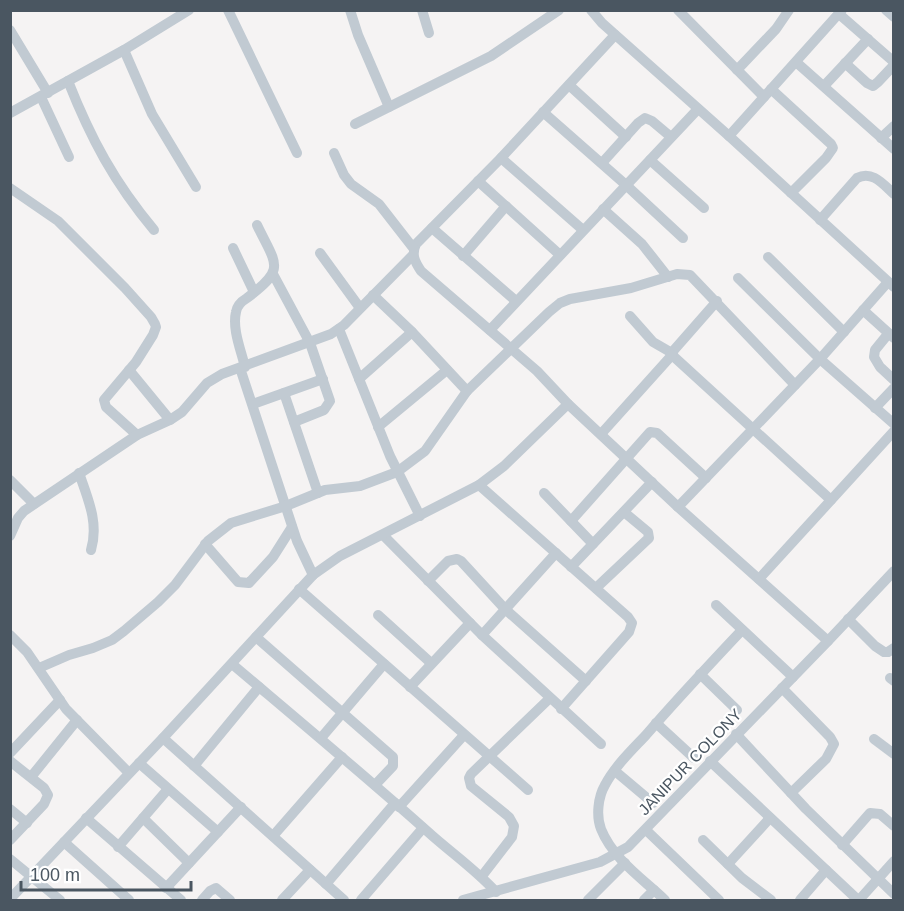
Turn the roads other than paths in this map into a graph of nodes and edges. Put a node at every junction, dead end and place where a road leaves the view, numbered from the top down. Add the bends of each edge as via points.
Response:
1 (189, 10) edge
2 (228, 10) edge
3 (350, 10) edge
4 (422, 10) edge
5 (559, 10) edge
6 (591, 10) edge
7 (678, 10) edge
8 (789, 10) edge
9 (886, 10) edge
10 (841, 12) edge
11 (894, 17) edge
12 (10, 30) edge
13 (429, 33) dead end
14 (615, 35) junction
15 (868, 39) junction
16 (124, 50) junction
17 (796, 62) junction
18 (845, 63) junction
19 (894, 64) edge
20 (737, 70) junction
21 (68, 81) junction
22 (569, 85) junction
23 (824, 86) junction
24 (768, 93) junction
25 (44, 95) junction
26 (389, 107) junction
27 (698, 109) junction
28 (543, 112) junction
29 (10, 113) edge
30 (355, 124) dead end
31 (894, 126) edge
32 (729, 136) junction
33 (626, 137) junction
34 (671, 137) junction
35 (881, 138) junction
36 (894, 149) edge
37 (297, 153) dead end
38 (334, 153) dead end
39 (69, 157) dead end
40 (501, 158) junction
41 (650, 160) junction
42 (602, 164) junction
43 (478, 181) junction
44 (626, 185) junction
45 (10, 188) edge
46 (196, 188) dead end
47 (791, 193) junction
48 (894, 194) edge
49 (506, 206) junction
50 (704, 208) dead end
51 (603, 210) junction
52 (820, 220) junction
53 (257, 225) dead end
54 (432, 228) junction
55 (154, 230) dead end
56 (583, 230) junction
57 (682, 238) dead end
58 (233, 248) dead end
59 (414, 252) junction
60 (320, 253) dead end
61 (560, 255) junction
62 (463, 256) junction
63 (768, 257) dead end
64 (273, 274) junction
65 (668, 277) junction
66 (738, 278) dead end
67 (891, 284) edge
68 (254, 292) junction
69 (373, 296) junction
70 (516, 301) junction
71 (717, 301) junction
72 (360, 308) junction
73 (863, 310) junction
74 (630, 316) dead end
75 (339, 329) junction
76 (490, 330) junction
77 (412, 332) junction
78 (844, 332) junction
79 (891, 336) edge
80 (310, 343) junction
81 (512, 349) junction
82 (672, 354) junction
83 (820, 359) junction
84 (243, 368) junction
85 (129, 370) junction
86 (447, 370) junction
87 (323, 379) junction
88 (359, 380) junction
89 (894, 380) edge
90 (795, 385) junction
91 (894, 388) edge
92 (467, 391) junction
93 (284, 393) junction
94 (253, 404) junction
95 (568, 404) junction
96 (875, 408) junction
97 (170, 420) junction
98 (294, 422) junction
99 (894, 424) edge
100 (378, 427) junction
101 (752, 430) junction
102 (894, 431) edge
103 (601, 434) junction
104 (137, 435) junction
105 (626, 458) junction
106 (397, 472) junction
107 (80, 473) junction
108 (706, 478) junction
109 (10, 480) edge
110 (652, 482) junction
111 (479, 485) junction
112 (318, 493) junction
113 (544, 493) dead end
114 (831, 500) junction
115 (34, 504) junction
116 (286, 506) junction
117 (678, 507) junction
118 (624, 512) junction
119 (420, 516) junction
120 (571, 521) junction
121 (292, 526) junction
122 (383, 535) junction
123 (10, 536) edge
124 (205, 544) junction
125 (593, 544) junction
126 (91, 550) dead end
127 (556, 553) junction
128 (571, 567) junction
129 (894, 571) edge
130 (313, 575) junction
131 (759, 579) junction
132 (428, 581) junction
133 (596, 588) junction
134 (299, 590) junction
135 (716, 605) dead end
136 (505, 609) junction
137 (378, 615) dead end
138 (848, 620) junction
139 (470, 623) junction
140 (742, 630) junction
141 (10, 635) edge
142 (482, 635) junction
143 (256, 637) junction
144 (828, 642) junction
145 (894, 648) edge
146 (431, 663) junction
147 (232, 664) junction
148 (384, 664) junction
149 (39, 668) junction
150 (700, 674) junction
151 (793, 677) junction
152 (586, 681) junction
153 (259, 687) junction
154 (410, 687) junction
155 (782, 688) junction
156 (550, 698) junction
157 (60, 700) junction
158 (561, 709) junction
159 (737, 710) dead end
160 (342, 713) junction
161 (77, 720) junction
162 (656, 723) junction
163 (736, 734) junction
164 (464, 735) junction
165 (163, 738) junction
166 (321, 738) junction
167 (874, 739) dead end
168 (600, 744) dead end
169 (10, 753) edge
170 (894, 754) edge
171 (342, 757) junction
172 (489, 758) junction
173 (694, 758) dead end
174 (10, 761) edge
175 (710, 761) junction
176 (139, 763) junction
177 (194, 766) junction
178 (615, 771) junction
179 (129, 773) junction
180 (31, 777) junction
181 (375, 785) junction
182 (168, 789) junction
183 (528, 790) dead end
184 (791, 793) junction
185 (653, 803) dead end
186 (397, 805) junction
187 (241, 807) junction
188 (10, 809) edge
189 (86, 818) junction
190 (143, 818) junction
191 (770, 818) junction
192 (27, 823) junction
193 (894, 826) edge
194 (423, 828) junction
195 (646, 830) junction
196 (218, 832) junction
197 (273, 836) junction
198 (10, 840) edge
199 (703, 840) dead end
200 (63, 842) junction
201 (842, 845) junction
202 (118, 847) junction
203 (10, 859) edge
204 (621, 859) junction
205 (894, 861) edge
206 (189, 863) junction
207 (728, 864) junction
208 (310, 870) junction
209 (826, 870) junction
210 (31, 876) junction
211 (482, 876) junction
212 (878, 880) junction
213 (326, 884) junction
214 (166, 888) junction
215 (654, 890) junction
216 (496, 892) junction
217 (894, 894) edge
218 (10, 899) edge
219 (60, 900) edge
220 (129, 900) edge
221 (180, 900) edge
222 (202, 900) edge
223 (230, 900) edge
224 (282, 900) edge
225 (344, 900) edge
226 (361, 900) edge
227 (463, 900) edge
228 (588, 900) edge
229 (644, 900) edge
230 (665, 900) edge
231 (719, 900) edge
232 (771, 900) edge
233 (800, 900) edge
234 (858, 900) edge

1 - 16 street
2 - 37 street
3 - 26 street
4 - 13 street
5 - 26 street via 491,56
6 - 14 street
7 - 20 street
8 - 20 street via 777,29
9 - 11 street
10 - 15 street
10 - 17 street
12 - 25 street
14 - 22 street
14 - 27 street
15 - 18 street
15 - 19 street
16 - 21 street
16 - 46 street via 152,114
17 - 23 street
17 - 24 street
18 - 19 street via 873,86
18 - 23 street
20 - 24 street
21 - 25 street
21 - 55 street via 97,148 125,195
22 - 28 street
22 - 33 street
23 - 35 street
24 - 32 street
24 - 47 street via 833,148
25 - 29 street
25 - 39 street
26 - 30 street
27 - 32 street
27 - 34 street
28 - 40 street
28 - 42 street
31 - 35 street
32 - 47 street
33 - 34 street via 645,118
33 - 42 street
34 - 41 street
35 - 36 street
38 - 59 street via 351,184 379,204
40 - 43 street
40 - 56 street
41 - 44 street
41 - 50 street
42 - 44 street
43 - 49 street
43 - 54 street
44 - 51 street
44 - 57 street
45 - 85 street via 58,221 151,317 155,330
47 - 52 street
48 - 52 street via 876,178 863,175
49 - 61 street
49 - 62 street
51 - 56 street
51 - 65 street via 642,244
52 - 67 street
53 - 64 street via 274,261
54 - 59 street
54 - 62 street
56 - 61 street
58 - 68 street
59 - 69 street
59 - 76 street via 421,272
60 - 72 street
61 - 70 street
62 - 70 street
63 - 78 street
64 - 68 street
64 - 80 street
65 - 71 street via 690,275
65 - 81 street via 560,303
66 - 83 street
67 - 73 street
68 - 84 street via 242,301 235,314
69 - 72 street
69 - 77 street
70 - 76 street
71 - 82 street
71 - 90 street
72 - 75 street
73 - 78 street
73 - 79 street
74 - 82 street via 653,342
75 - 80 street
75 - 88 street
76 - 81 street
77 - 86 street
77 - 88 street
78 - 83 street
79 - 89 street via 875,350 874,357
80 - 84 street
80 - 87 street
81 - 92 street
81 - 95 street
82 - 101 street
82 - 103 street
83 - 90 street
83 - 96 street
84 - 94 street
84 - 97 street via 207,382 182,412
85 - 97 street
85 - 104 street via 106,396 104,404
86 - 92 street
86 - 100 street
87 - 93 street
87 - 98 street via 330,404
88 - 100 street
90 - 101 street
91 - 96 street
92 - 106 street via 425,451
93 - 94 street
93 - 98 street
94 - 116 street
95 - 103 street
95 - 111 street
96 - 99 street
97 - 104 street
98 - 112 street
100 - 106 street
101 - 108 street
101 - 114 street
102 - 114 street
103 - 105 street
104 - 107 street
105 - 108 street via 653,431
105 - 110 street
105 - 120 street
106 - 112 street via 360,486
106 - 119 street
107 - 115 street
107 - 126 street via 94,523
108 - 117 street
109 - 115 street
110 - 117 street
110 - 118 street
111 - 119 street
111 - 127 street
112 - 116 street
113 - 120 street
114 - 131 street
115 - 123 street via 18,518
116 - 121 street
116 - 124 street via 231,523
117 - 131 street
118 - 125 street
118 - 133 street via 648,532 649,538
119 - 122 street
120 - 125 street
121 - 124 street via 273,557 249,584 238,582
121 - 130 street
122 - 130 street via 340,556
122 - 132 street
124 - 149 street via 175,585 112,640
125 - 128 street
127 - 128 street
127 - 136 street
128 - 133 street
129 - 138 street, JANIPUR COLONY
130 - 134 street
131 - 144 street
132 - 136 street via 442,566 457,559
132 - 139 street
133 - 152 street via 628,617 632,626
134 - 143 street
134 - 148 street
135 - 140 street
136 - 142 street
136 - 152 street
137 - 146 street
138 - 144 street, JANIPUR COLONY
138 - 145 street via 880,650 888,652
139 - 142 street
139 - 146 street
140 - 150 street
140 - 151 street
141 - 149 street
142 - 156 street
143 - 147 street
143 - 160 street
144 - 151 street, JANIPUR COLONY
146 - 154 street
147 - 153 street
147 - 165 street
148 - 154 street
148 - 160 street
149 - 157 street
150 - 159 street
150 - 162 street
151 - 155 street, JANIPUR COLONY
152 - 158 street
153 - 166 street
153 - 177 street
154 - 164 street
155 - 163 street, JANIPUR COLONY
155 - 184 street via 834,744 826,759
156 - 158 street
156 - 172 street
157 - 161 street
157 - 169 street
158 - 168 street
160 - 166 street
160 - 181 street via 393,757 393,766
161 - 179 street
161 - 180 street
162 - 173 street
162 - 178 street
163 - 175 street, JANIPUR COLONY
163 - 184 street
164 - 172 street
164 - 186 street
165 - 176 street
165 - 177 street
166 - 171 street
167 - 170 street
171 - 181 street
171 - 197 street
172 - 183 street
172 - 211 street via 471,774 470,783 509,817 514,831
174 - 180 street
175 - 191 street
175 - 195 street, JANIPUR COLONY
176 - 179 street
176 - 182 street
177 - 187 street
178 - 185 street
178 - 204 street via 605,785 598,819
179 - 189 street
180 - 192 street via 48,795
181 - 186 street
182 - 190 street
182 - 196 street
184 - 201 street
186 - 194 street
186 - 213 street
187 - 196 street
187 - 197 street
188 - 192 street
189 - 200 street
189 - 202 street
190 - 202 street
190 - 206 street
191 - 207 street
191 - 209 street
192 - 198 street
193 - 201 street via 880,814 870,813
194 - 211 street
194 - 226 street
195 - 204 street, JANIPUR COLONY
195 - 231 street
196 - 206 street
197 - 208 street
199 - 207 street
200 - 210 street
200 - 220 street
201 - 212 street
202 - 214 street
203 - 210 street
204 - 215 street
204 - 216 street, JANIPUR COLONY
204 - 228 street
205 - 212 street
206 - 214 street
207 - 232 street
208 - 213 street
208 - 224 street
209 - 233 street
209 - 234 street
210 - 218 street
210 - 219 street
211 - 216 street
212 - 217 street
212 - 234 street
213 - 225 street
214 - 221 street
215 - 229 street
215 - 230 street
216 - 227 street, JANIPUR COLONY
222 - 223 street via 216,888

